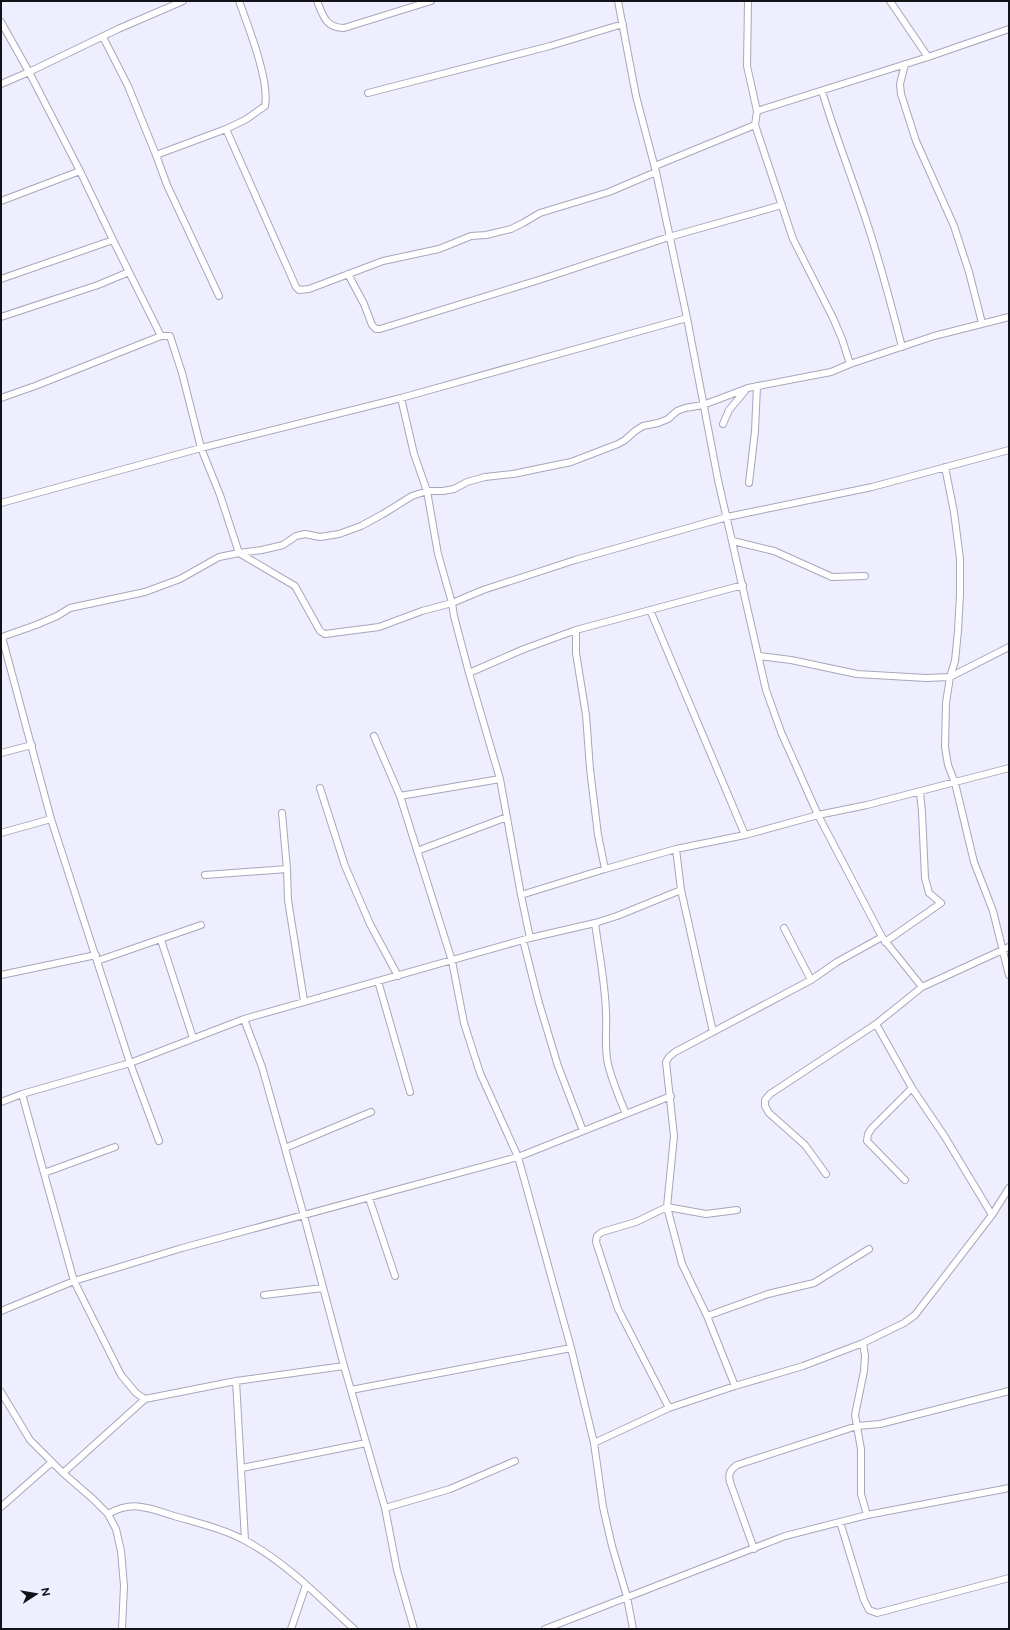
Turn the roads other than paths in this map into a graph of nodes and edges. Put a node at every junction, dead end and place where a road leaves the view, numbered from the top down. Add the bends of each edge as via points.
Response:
1 (182, 1) edge
2 (239, 1) edge
3 (317, 1) edge
4 (431, 1) edge
5 (618, 1) edge
6 (748, 1) edge
7 (890, 1) edge
8 (1, 22) edge
9 (623, 24) junction
10 (1009, 29) edge
11 (103, 37) junction
12 (928, 57) junction
13 (905, 64) junction
14 (29, 72) junction
15 (1, 84) edge
16 (822, 91) junction
17 (368, 93) dead end
18 (757, 111) junction
19 (755, 125) junction
20 (226, 129) junction
21 (156, 155) junction
22 (655, 166) junction
23 (80, 171) junction
24 (656, 172) junction
25 (1, 201) edge
26 (782, 205) junction
27 (669, 237) junction
28 (113, 240) junction
29 (129, 272) junction
30 (348, 274) junction
31 (1, 279) edge
32 (219, 296) dead end
33 (1009, 316) edge
34 (1, 317) edge
35 (687, 318) junction
36 (982, 323) junction
37 (161, 336) junction
38 (902, 346) junction
39 (850, 364) junction
40 (758, 386) junction
41 (748, 388) junction
42 (1, 398) edge
43 (401, 398) junction
44 (703, 405) junction
45 (723, 424) dead end
46 (201, 448) junction
47 (1009, 450) edge
48 (944, 467) junction
49 (749, 483) dead end
50 (427, 491) junction
51 (1, 503) edge
52 (727, 517) junction
53 (733, 541) junction
54 (239, 553) junction
55 (865, 576) dead end
56 (743, 585) junction
57 (452, 603) junction
58 (650, 610) junction
59 (576, 630) junction
60 (1, 636) edge
61 (1009, 647) edge
62 (759, 656) junction
63 (469, 673) junction
64 (950, 677) junction
65 (374, 736) dead end
66 (32, 746) junction
67 (1, 753) edge
68 (1009, 768) edge
69 (500, 779) junction
70 (955, 783) junction
71 (320, 788) dead end
72 (920, 792) junction
73 (400, 796) junction
74 (282, 814) dead end
75 (818, 815) junction
76 (507, 818) junction
77 (52, 819) junction
78 (1, 833) edge
79 (745, 835) junction
80 (676, 849) junction
81 (417, 851) junction
82 (287, 869) junction
83 (605, 869) junction
84 (205, 875) dead end
85 (681, 890) junction
86 (521, 896) junction
87 (595, 923) junction
88 (201, 925) dead end
89 (784, 928) dead end
90 (530, 938) junction
91 (161, 940) junction
92 (523, 940) junction
93 (884, 940) junction
94 (1006, 948) edge
95 (97, 958) junction
96 (452, 961) junction
97 (1, 974) edge
98 (1009, 975) edge
99 (398, 976) junction
100 (812, 980) junction
101 (378, 982) junction
102 (922, 987) junction
103 (304, 1001) junction
104 (244, 1019) junction
105 (876, 1024) junction
106 (713, 1032) junction
107 (193, 1038) junction
108 (130, 1063) junction
109 (912, 1088) junction
110 (410, 1092) dead end
111 (22, 1094) junction
112 (671, 1096) junction
113 (1, 1102) edge
114 (371, 1112) dead end
115 (626, 1114) junction
116 (583, 1131) junction
117 (159, 1141) dead end
118 (115, 1147) dead end
119 (285, 1148) junction
120 (518, 1157) junction
121 (44, 1172) junction
122 (826, 1174) dead end
123 (905, 1180) dead end
124 (1009, 1188) edge
125 (369, 1198) junction
126 (667, 1207) junction
127 (737, 1210) dead end
128 (992, 1215) junction
129 (304, 1216) junction
130 (869, 1249) dead end
131 (395, 1276) dead end
132 (74, 1281) junction
133 (323, 1288) junction
134 (264, 1295) dead end
135 (1, 1311) edge
136 (707, 1316) junction
137 (863, 1343) junction
138 (571, 1348) junction
139 (344, 1366) junction
140 (236, 1381) junction
141 (735, 1386) junction
142 (351, 1390) junction
143 (1009, 1391) edge
144 (1, 1392) edge
145 (145, 1398) junction
146 (669, 1408) junction
147 (857, 1426) junction
148 (366, 1443) junction
149 (594, 1443) junction
150 (515, 1461) dead end
151 (52, 1462) junction
152 (242, 1468) junction
153 (63, 1473) junction
154 (1009, 1488) edge
155 (1, 1507) edge
156 (385, 1508) junction
157 (108, 1514) junction
158 (866, 1516) junction
159 (840, 1522) junction
160 (245, 1540) junction
161 (754, 1549) junction
162 (1009, 1578) edge
163 (306, 1585) junction
164 (626, 1596) junction
165 (122, 1629) edge
166 (292, 1629) edge
167 (354, 1629) edge
168 (414, 1629) edge
169 (545, 1629) edge
170 (633, 1629) edge

1 - 11 street
2 - 20 street via 250,31 267,97 265,106
3 - 4 street via 323,16 335,28 344,28
5 - 9 street
6 - 18 street via 746,66
7 - 12 street
8 - 14 street
9 - 17 street via 550,46
9 - 22 street via 636,96
10 - 12 street
11 - 14 street
11 - 21 street via 128,86
12 - 13 street
13 - 16 street
13 - 36 street via 900,84 901,94 916,141 954,226
14 - 15 street
14 - 23 street
16 - 18 street
16 - 38 street via 834,134 877,254
18 - 19 street
19 - 22 street
19 - 26 street
20 - 21 street
20 - 30 street via 296,287 300,290 309,289
21 - 32 street via 167,185
22 - 24 street
23 - 25 street
23 - 28 street
24 - 27 street
24 - 30 street via 609,192 540,213 505,230 471,236 439,249 383,262
26 - 27 street
26 - 39 street via 793,239 833,318
27 - 30 street via 542,280 380,329 372,325
27 - 35 street
28 - 29 street
28 - 31 street
29 - 34 street
29 - 37 street
33 - 36 street
35 - 43 street
35 - 44 street
36 - 38 street
37 - 42 street
37 - 46 street via 170,336
38 - 39 street
39 - 40 street via 831,372
40 - 41 street
40 - 49 street
41 - 44 street
41 - 45 street via 729,410
43 - 46 street
43 - 50 street via 414,454
44 - 50 street via 677,411 668,419 635,430 618,444 571,462 485,477 454,489
44 - 52 street
46 - 51 street
46 - 54 street
47 - 48 street
48 - 52 street via 872,487
48 - 64 street via 954,512 960,559 958,631 955,661
50 - 54 street via 412,496 361,526 339,534 320,537 305,534 296,536 283,545
50 - 57 street via 438,554
52 - 53 street
52 - 57 street via 575,560 483,590
53 - 55 street via 774,551 832,577
53 - 56 street
54 - 57 street via 295,586 320,632 325,634 379,627
54 - 60 street via 219,557 180,579 145,592 70,608 36,625
56 - 58 street
56 - 62 street
57 - 63 street
58 - 59 street
58 - 79 street
59 - 63 street
59 - 83 street via 576,653 586,715 598,835
60 - 66 street
61 - 64 street
62 - 64 street via 857,674
62 - 75 street via 773,712
63 - 69 street
64 - 70 street via 946,703 945,747 948,766
65 - 73 street
66 - 67 street
66 - 77 street
68 - 70 street
69 - 73 street
69 - 76 street
70 - 72 street
70 - 94 street via 974,862
71 - 99 street via 346,866 370,924
72 - 75 street
72 - 93 street via 925,878 929,893 941,903
73 - 81 street
74 - 82 street
75 - 79 street
75 - 93 street
76 - 81 street
76 - 86 street
77 - 78 street
77 - 95 street
79 - 80 street
80 - 83 street
80 - 85 street
81 - 96 street
82 - 84 street
82 - 103 street via 288,900
83 - 86 street
85 - 87 street
85 - 106 street
86 - 90 street
87 - 90 street
87 - 115 street via 605,991 605,1045 614,1084
88 - 91 street
89 - 100 street
90 - 92 street
91 - 95 street
91 - 107 street
92 - 96 street
92 - 116 street via 558,1066
93 - 100 street via 837,962
93 - 102 street
94 - 98 street
94 - 102 street
95 - 97 street
95 - 108 street
96 - 99 street
96 - 120 street via 464,1023 480,1073
99 - 101 street
100 - 106 street
101 - 103 street
101 - 110 street
102 - 105 street
103 - 104 street
104 - 107 street
104 - 119 street via 262,1068
105 - 109 street
105 - 122 street via 770,1094 765,1100 769,1113 805,1145
106 - 112 street via 669,1057 666,1062
107 - 108 street
108 - 111 street
108 - 117 street
109 - 123 street via 872,1128 867,1141
109 - 128 street via 946,1138
111 - 113 street
111 - 121 street
112 - 115 street
112 - 126 street via 674,1136
114 - 119 street
115 - 116 street
116 - 120 street
118 - 121 street
119 - 129 street
120 - 125 street
120 - 138 street
121 - 132 street
124 - 128 street
125 - 129 street
125 - 131 street
126 - 127 street via 706,1214
126 - 136 street via 682,1264
126 - 146 street via 636,1222 602,1232 596,1236 596,1242 618,1309
128 - 137 street via 915,1315
129 - 132 street via 182,1248
129 - 133 street
130 - 136 street via 814,1283 768,1294
132 - 135 street
132 - 145 street via 121,1375 136,1393
133 - 134 street
133 - 139 street
136 - 141 street
137 - 141 street via 803,1366
137 - 147 street via 864,1371 855,1415
138 - 142 street
138 - 149 street
139 - 140 street
139 - 142 street
140 - 145 street
140 - 152 street
141 - 146 street
142 - 148 street
143 - 147 street via 880,1424
144 - 151 street via 30,1440
145 - 153 street
146 - 149 street
147 - 158 street
147 - 161 street via 731,1469 728,1475 730,1482
148 - 152 street
148 - 156 street
149 - 164 street via 603,1507
150 - 156 street via 450,1489
151 - 153 street
151 - 155 street
152 - 160 street
153 - 157 street
154 - 158 street
156 - 168 street via 397,1570
157 - 160 street via 120,1507 147,1508
157 - 165 street via 116,1529 121,1551 124,1586
158 - 159 street
159 - 161 street via 785,1536
159 - 162 street via 864,1600 869,1610 877,1613
160 - 163 street via 266,1552
161 - 164 street
163 - 166 street
163 - 167 street
164 - 169 street
164 - 170 street

